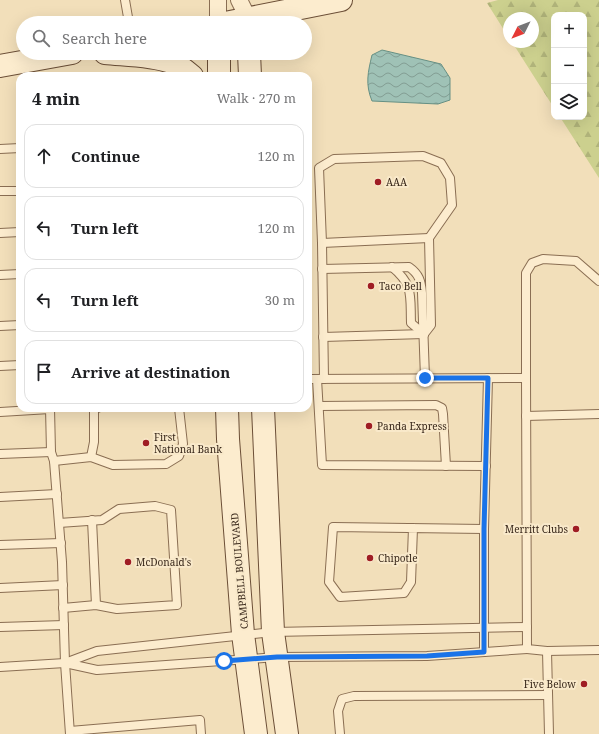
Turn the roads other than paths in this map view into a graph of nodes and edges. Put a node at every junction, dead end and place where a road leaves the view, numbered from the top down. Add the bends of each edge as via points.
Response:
1 (125, 0) edge
2 (218, 0) edge
3 (341, 0) edge
4 (245, 14) edge
5 (128, 16) edge
6 (218, 16) edge
7 (33, 60) edge
8 (160, 60) edge
9 (219, 60) edge
10 (249, 60) edge
11 (0, 66) edge
12 (187, 72) edge
13 (219, 72) edge
14 (250, 72) edge
15 (16, 148) edge
16 (0, 149) edge
17 (16, 191) edge
18 (0, 192) edge
19 (16, 232) edge
20 (0, 233) edge
21 (429, 238) junction
22 (322, 243) junction
23 (392, 267) junction
24 (322, 269) junction
25 (16, 274) edge
26 (0, 275) edge
27 (599, 281) edge
28 (16, 325) edge
29 (0, 326) edge
30 (424, 334) junction
31 (323, 337) junction
32 (16, 365) edge
33 (0, 366) edge
34 (425, 378) junction
35 (488, 378) junction
36 (526, 378) junction
37 (312, 379) edge
38 (321, 379) junction
39 (319, 406) junction
40 (16, 411) edge
41 (0, 412) edge
42 (50, 412) edge
43 (94, 412) edge
44 (179, 412) edge
45 (227, 412) edge
46 (263, 412) edge
47 (599, 414) edge
48 (526, 416) junction
49 (51, 452) junction
50 (0, 454) edge
51 (90, 457) junction
52 (54, 461) junction
53 (446, 466) junction
54 (486, 466) junction
55 (57, 494) junction
56 (0, 497) edge
57 (92, 520) junction
58 (59, 523) junction
59 (413, 528) junction
60 (484, 529) junction
61 (60, 543) junction
62 (0, 545) edge
63 (62, 585) junction
64 (0, 588) edge
65 (96, 605) junction
66 (63, 608) junction
67 (64, 625) junction
68 (0, 627) edge
69 (527, 627) junction
70 (483, 628) junction
71 (274, 632) junction
72 (244, 634) junction
73 (527, 649) junction
74 (599, 650) edge
75 (547, 651) junction
76 (484, 652) junction
77 (277, 657) junction
78 (247, 659) junction
79 (65, 663) junction
80 (0, 667) edge
81 (548, 695) junction
82 (105, 731) edge
83 (70, 733) edge
84 (201, 734) edge
85 (256, 734) edge
86 (287, 734) edge
87 (340, 734) edge
88 (549, 734) edge

1 - 5 lane
2 - 6 street
3 - 4 main road
7 - 11 main road
8 - 12 main road via 170,62
9 - 13 main road
10 - 14 main road
15 - 16 lane
17 - 18 lane
19 - 20 lane
21 - 22 lane
21 - 22 lane via 452,205 450,178 441,163 423,156 334,159 319,168
21 - 30 lane via 431,325
22 - 24 lane
23 - 24 lane
23 - 30 lane via 401,274 410,290 411,322
23 - 30 lane via 409,267 416,272 421,281
24 - 31 lane
25 - 26 lane
27 - 36 lane via 576,261 543,259 532,263 526,273
28 - 29 lane
30 - 31 lane
30 - 34 lane
31 - 38 lane
32 - 33 lane
34 - 35 lane
34 - 38 lane
35 - 36 lane
35 - 54 lane
36 - 48 lane
37 - 38 lane
38 - 39 lane
39 - 53 lane via 442,408
39 - 53 lane via 322,465
40 - 41 lane
42 - 49 lane
43 - 51 lane via 94,442
44 - 51 lane via 183,444 179,456 166,464 113,465
45 - 72 main road, CAMPBELL BOULEVARD
46 - 71 main road
47 - 48 lane
48 - 69 lane
49 - 50 lane
49 - 52 lane
51 - 52 lane
52 - 55 lane
53 - 54 lane
54 - 60 lane
55 - 56 lane
55 - 58 lane
57 - 58 lane
57 - 65 lane
57 - 65 lane via 102,520 119,509 155,506 171,510 177,605 117,609
58 - 61 lane
59 - 59 lane via 333,527 329,582 340,597 404,593 411,582
59 - 60 lane
60 - 70 lane
61 - 62 lane
61 - 63 lane
63 - 64 lane
63 - 66 lane
65 - 66 lane
66 - 67 lane
67 - 68 lane
67 - 79 lane
69 - 70 lane
69 - 73 lane
70 - 71 lane
70 - 76 lane
71 - 72 lane
71 - 77 main road
72 - 78 main road, CAMPBELL BOULEVARD
72 - 79 lane via 97,651
73 - 75 lane
73 - 76 lane
74 - 75 lane
75 - 81 lane
76 - 77 lane via 427,656
77 - 78 lane
77 - 86 main road
78 - 79 lane via 97,670
78 - 85 main road, CAMPBELL BOULEVARD
79 - 80 lane
79 - 83 lane
81 - 87 lane via 354,696 342,699 338,711
81 - 88 lane
82 - 83 lane
82 - 84 lane via 200,720

